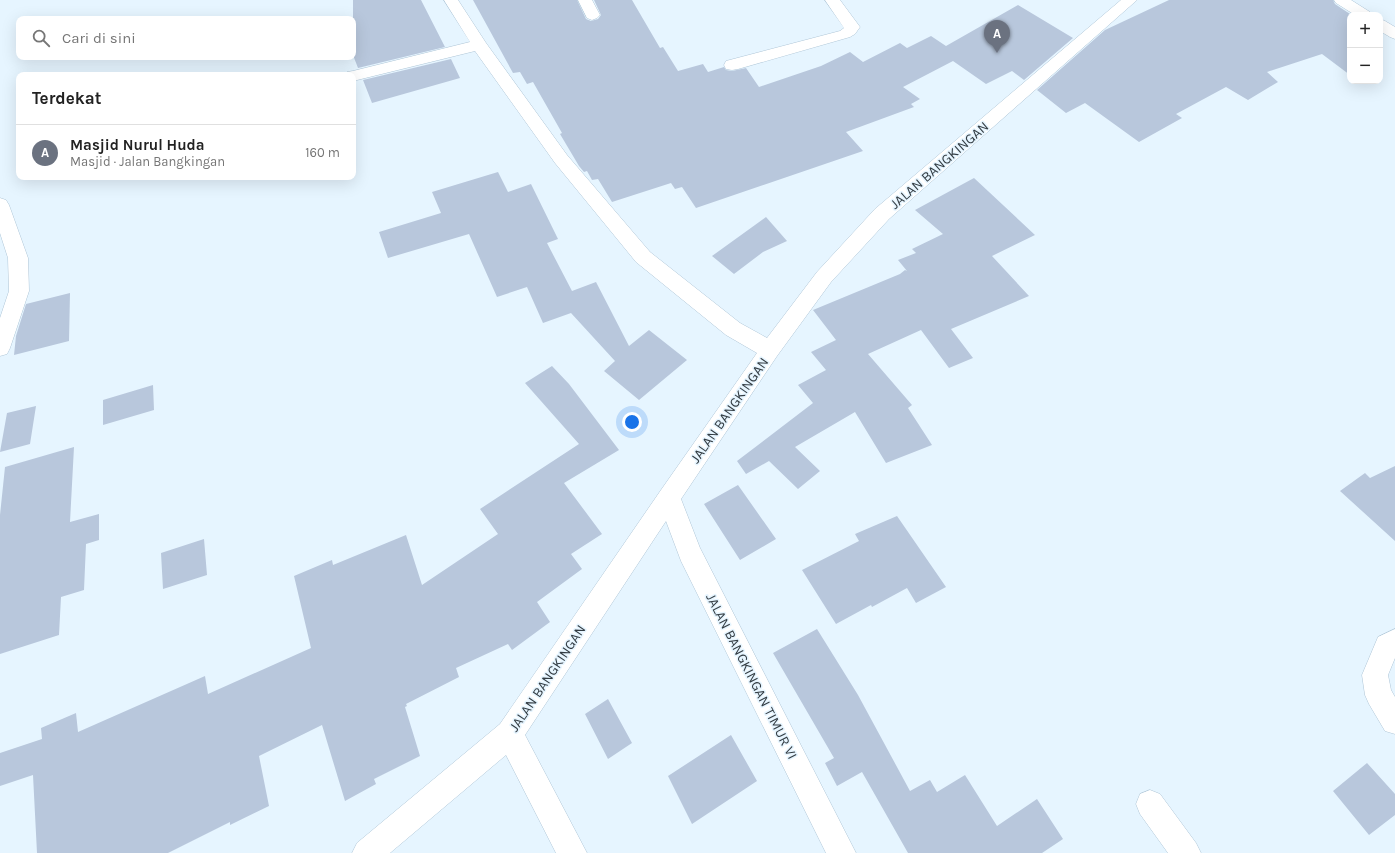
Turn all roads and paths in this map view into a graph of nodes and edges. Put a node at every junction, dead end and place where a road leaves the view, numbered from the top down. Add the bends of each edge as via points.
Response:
1 (451, 0) edge
2 (585, 0) edge
3 (832, 0) edge
4 (1130, 0) edge
5 (1341, 0) edge
6 (1360, 12) edge
7 (592, 15) dead end
8 (1383, 26) edge
9 (1395, 34) edge
10 (479, 45) junction
11 (732, 65) dead end
12 (356, 75) edge
13 (0, 205) edge
14 (0, 348) edge
15 (770, 350) junction
16 (669, 497) junction
17 (1395, 642) edge
18 (1395, 721) edge
19 (510, 734) junction
20 (1150, 804) dead end
21 (367, 853) edge
22 (572, 853) edge
23 (841, 853) edge
24 (1186, 853) edge

1 - 10 street
2 - 7 street
3 - 11 street via 852,27 850,31
4 - 15 street, JALAN BANGKINGAN via 882,214 824,277
5 - 6 street
8 - 9 street
10 - 12 street
10 - 15 street via 561,159 643,257 733,329
13 - 14 street via 18,258 19,292
15 - 16 street, JALAN BANGKINGAN
16 - 19 street, JALAN BANGKINGAN
16 - 23 street, JALAN BANGKINGAN TIMUR VI via 690,553
17 - 18 street via 1387,646 1375,675 1378,695
19 - 21 street, JALAN BANGKINGAN
19 - 22 street
20 - 24 street

